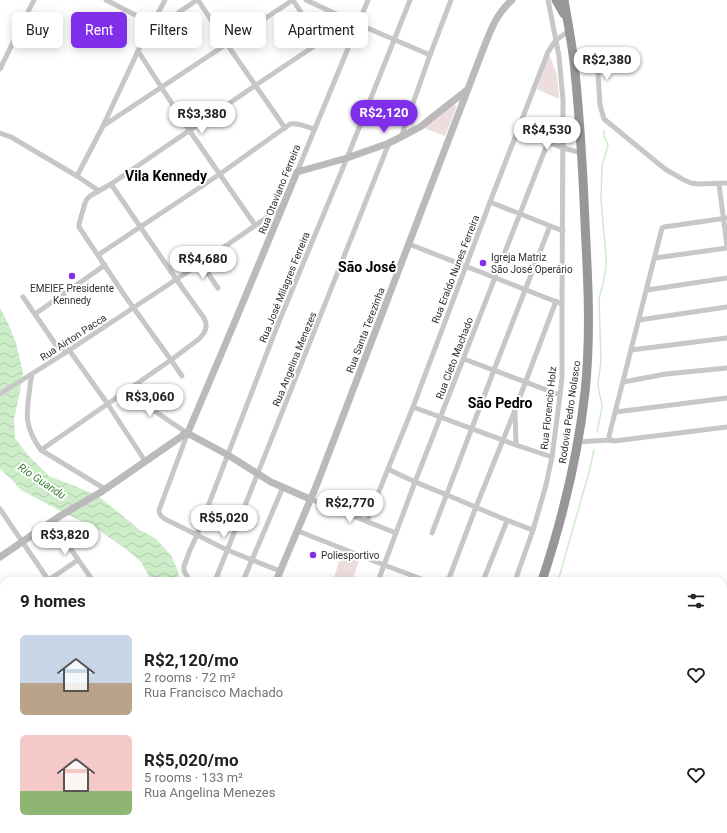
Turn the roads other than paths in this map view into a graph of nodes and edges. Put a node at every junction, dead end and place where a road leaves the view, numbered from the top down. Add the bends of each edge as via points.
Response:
1 (34, 0) edge
2 (106, 0) edge
3 (165, 0) edge
4 (197, 0) edge
5 (293, 0) edge
6 (306, 0) edge
7 (368, 0) edge
8 (410, 0) edge
9 (451, 0) edge
10 (512, 0) edge
11 (548, 0) edge
12 (556, 0) edge
13 (564, 0) edge
14 (159, 12) edge
15 (179, 12) edge
16 (332, 12) edge
17 (363, 12) edge
18 (135, 15) edge
19 (266, 17) edge
20 (210, 19) edge
21 (368, 28) edge
22 (569, 29) junction
23 (394, 40) junction
24 (556, 40) junction
25 (140, 48) edge
26 (219, 48) edge
27 (230, 48) edge
28 (348, 48) edge
29 (138, 52) junction
30 (430, 55) junction
31 (601, 57) dead end
32 (0, 69) edge
33 (256, 85) junction
34 (160, 88) junction
35 (467, 89) junction
36 (455, 100) junction
37 (461, 106) junction
38 (103, 126) junction
39 (286, 128) junction
40 (314, 129) junction
41 (189, 130) junction
42 (518, 130) junction
43 (0, 133) edge
44 (401, 137) junction
45 (548, 142) junction
46 (389, 143) junction
47 (563, 148) junction
48 (582, 153) junction
49 (347, 158) junction
50 (297, 172) junction
51 (220, 174) junction
52 (77, 176) junction
53 (727, 183) edge
54 (111, 184) junction
55 (719, 184) junction
56 (99, 191) junction
57 (490, 202) junction
58 (282, 207) junction
59 (520, 214) junction
60 (725, 218) edge
61 (255, 225) junction
62 (550, 226) junction
63 (140, 228) junction
64 (563, 231) junction
65 (409, 244) junction
66 (727, 247) edge
67 (98, 255) junction
68 (655, 258) junction
69 (201, 263) junction
70 (105, 265) junction
71 (466, 266) junction
72 (495, 278) junction
73 (727, 278) edge
74 (176, 279) junction
75 (218, 288) dead end
76 (525, 290) junction
77 (647, 290) junction
78 (24, 297) dead end
79 (556, 301) junction
80 (562, 304) junction
81 (727, 307) edge
82 (133, 308) junction
83 (35, 314) junction
84 (639, 320) junction
85 (727, 338) edge
86 (69, 350) junction
87 (631, 350) junction
88 (464, 359) junction
89 (171, 360) junction
90 (727, 368) edge
91 (494, 370) junction
92 (32, 374) junction
93 (182, 376) dead end
94 (525, 382) junction
95 (623, 382) junction
96 (125, 391) junction
97 (0, 394) edge
98 (560, 395) junction
99 (727, 398) edge
100 (107, 403) junction
101 (412, 407) junction
102 (515, 410) junction
103 (616, 412) junction
104 (440, 417) junction
105 (727, 427) edge
106 (472, 428) junction
107 (187, 433) junction
108 (503, 440) junction
109 (610, 440) junction
110 (578, 442) junction
111 (516, 445) junction
112 (41, 450) junction
113 (228, 455) junction
114 (552, 457) junction
115 (145, 460) junction
116 (388, 470) junction
117 (258, 474) junction
118 (415, 482) junction
119 (283, 487) junction
120 (103, 490) junction
121 (446, 494) junction
122 (310, 499) junction
123 (476, 507) junction
124 (0, 508) edge
125 (367, 521) junction
126 (507, 521) junction
127 (52, 522) junction
128 (533, 530) junction
129 (298, 531) junction
130 (396, 533) junction
131 (432, 533) dead end
132 (197, 535) junction
133 (23, 542) junction
134 (227, 550) junction
135 (0, 557) edge
136 (78, 560) junction
137 (252, 560) junction
138 (384, 565) junction
139 (280, 571) junction
140 (45, 577) edge
141 (54, 577) edge
142 (90, 577) edge
143 (188, 577) edge
144 (217, 577) edge
145 (245, 577) edge
146 (278, 577) edge
147 (380, 577) edge
148 (410, 577) edge
149 (450, 577) edge
150 (485, 577) edge
151 (517, 577) edge
152 (543, 577) edge

1 - 32 street
2 - 18 street
3 - 14 street
4 - 15 street
4 - 20 street
5 - 19 street
5 - 33 street via 317,40 313,47
6 - 16 street
7 - 17 street, Rua Otaviano Ferreira
8 - 23 street, Rua José Milagres Ferreira
9 - 30 street
10 - 35 street, Rua Santa Terezinha via 495,21
11 - 24 street, Rua Florencio Holz
12 - 22 highway, Rodovia Pedro Nolasco
13 - 22 highway, Rodovia Pedro Nolasco
21 - 23 street
22 - 24 street, Rua Eraldo Nunes Ferreira
22 - 48 highway, Rodovia Pedro Nolasco
23 - 30 street
23 - 49 street, Rua José Milagres Ferreira
24 - 42 street, Rua Eraldo Nunes Ferreira via 548,52
24 - 47 street, Rua Florencio Holz via 562,88
25 - 29 street
26 - 34 street
27 - 33 street
28 - 40 street, Rua Otaviano Ferreira
29 - 34 street
29 - 38 street
30 - 44 street
31 - 55 street via 598,73 600,105 604,119 665,169 684,180 699,184
33 - 39 street
33 - 41 street
34 - 38 street
34 - 41 street
35 - 36 street
35 - 37 street, Rua Santa Terezinha
36 - 37 street
36 - 44 street via 420,127
37 - 65 street, Rua Santa Terezinha
38 - 52 street
39 - 40 street via 294,123
39 - 51 street
40 - 50 street, Rua Otaviano Ferreira
41 - 51 street
41 - 54 street
42 - 45 street
42 - 57 street, Rua Eraldo Nunes Ferreira
43 - 52 street
44 - 46 street
45 - 47 street
45 - 59 street, Rua Cleto Machado
46 - 49 street
46 - 117 street, Rua Angelina Menezes
47 - 48 street
47 - 64 street, Rua Florencio Holz
48 - 110 highway, Rodovia Pedro Nolasco via 589,306 585,393
49 - 50 street
49 - 113 street, Rua José Milagres Ferreira via 278,324
50 - 58 street, Rua Otaviano Ferreira
51 - 61 street
51 - 63 street
52 - 56 street
53 - 55 street
54 - 56 street
54 - 63 street
55 - 60 street
56 - 67 street via 87,199 79,224
57 - 59 street
57 - 71 street, Rua Eraldo Nunes Ferreira
58 - 61 street, Rua Airton Pacca
58 - 107 street, Rua Otaviano Ferreira
59 - 62 street
59 - 72 street, Rua Cleto Machado
60 - 66 street
60 - 68 street via 664,227 661,230
61 - 69 street, Rua Airton Pacca
62 - 64 street
62 - 76 street
63 - 67 street
63 - 74 street
64 - 80 street, Rua Florencio Holz
65 - 71 street
65 - 122 street, Rua Santa Terezinha
66 - 68 street
67 - 70 street
68 - 77 street
69 - 74 street, Rua Airton Pacca
69 - 75 street
70 - 82 street
70 - 83 street
71 - 72 street
71 - 101 street, Rua Eraldo Nunes Ferreira
72 - 76 street
72 - 88 street, Rua Cleto Machado
73 - 77 street
74 - 82 street, Rua Airton Pacca
74 - 89 street via 204,318 206,328 199,339
76 - 79 street
76 - 91 street
77 - 84 street
78 - 83 street
79 - 80 street
79 - 94 street
80 - 98 street, Rua Florencio Holz
81 - 84 street
82 - 86 street, Rua Airton Pacca
82 - 89 street
83 - 86 street via 56,344
84 - 87 street
85 - 87 street
86 - 92 street, Rua Airton Pacca
86 - 100 street
87 - 95 street
88 - 91 street
88 - 104 street, Rua Cleto Machado
89 - 93 street
89 - 96 street
90 - 95 street via 666,374
91 - 94 street
91 - 106 street
92 - 97 street, Rua Airton Pacca
92 - 112 street via 27,419 29,429
94 - 98 street
94 - 102 street
95 - 103 street
96 - 100 street
96 - 107 street
98 - 114 street, Rua Florencio Holz
99 - 103 street
100 - 112 street
100 - 115 street
101 - 104 street
101 - 116 street, Rua Eraldo Nunes Ferreira
102 - 108 street
102 - 111 street
103 - 109 street
104 - 106 street
104 - 118 street, Rua Cleto Machado
105 - 109 street
106 - 108 street
106 - 121 street
107 - 113 street
107 - 115 street
107 - 132 street, Rua Otaviano Ferreira via 159,513 165,519
108 - 111 street
108 - 123 street
109 - 110 street
110 - 152 highway, Rodovia Pedro Nolasco via 563,512
111 - 114 street
112 - 120 street
113 - 117 street
113 - 132 street, Rua José Milagres Ferreira
114 - 128 street, Rua Florencio Holz
115 - 120 street
116 - 118 street
116 - 125 street, Rua Eraldo Nunes Ferreira
117 - 119 street
117 - 134 street, Rua Angelina Menezes
118 - 121 street
118 - 130 street, Rua Cleto Machado
119 - 122 street
119 - 137 street
120 - 127 street
121 - 123 street
121 - 131 street
122 - 125 street
122 - 129 street, Rua Santa Terezinha
123 - 126 street
123 - 149 street
124 - 133 street
125 - 130 street
126 - 128 street
126 - 150 street
127 - 133 street
127 - 136 street
128 - 151 street, Rua Florencio Holz
129 - 138 street
129 - 139 street, Rua Santa Terezinha
130 - 138 street, Rua Cleto Machado
132 - 134 street
132 - 143 street, Rua José Milagres Ferreira via 184,566
133 - 135 street
133 - 140 street
134 - 137 street
134 - 144 street, Rua Angelina Menezes
136 - 141 street
136 - 142 street
137 - 139 street
137 - 145 street
138 - 147 street, Rua Cleto Machado
138 - 148 street
139 - 146 street, Rua Santa Terezinha

